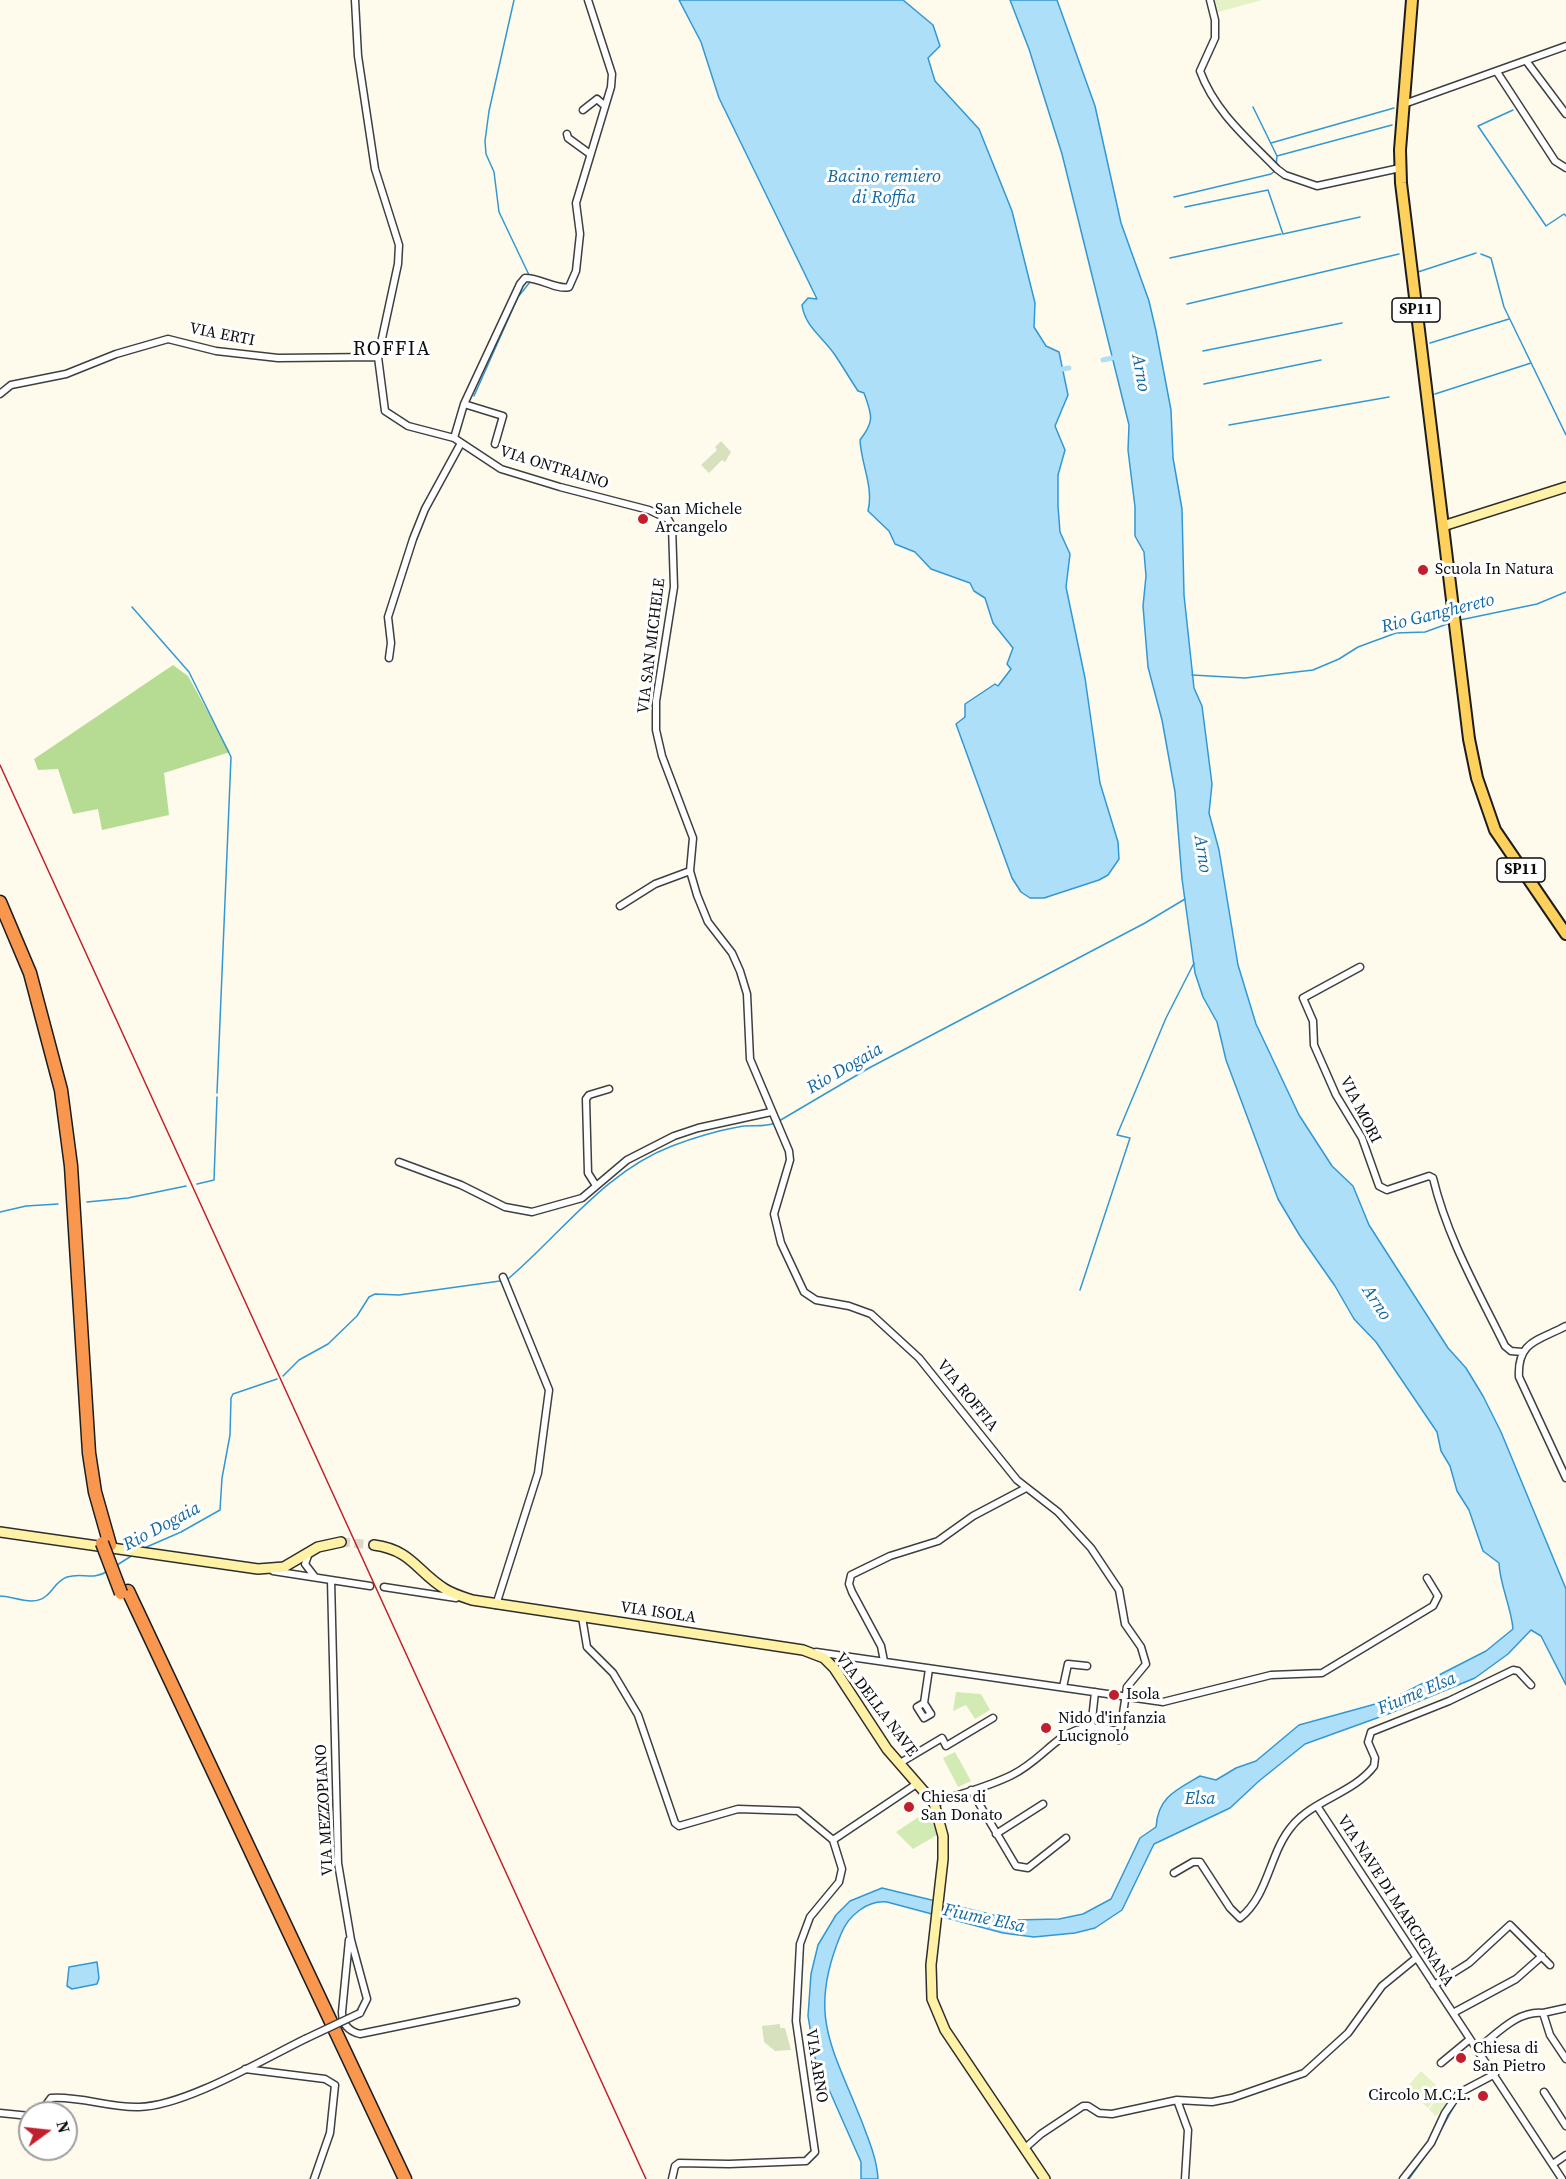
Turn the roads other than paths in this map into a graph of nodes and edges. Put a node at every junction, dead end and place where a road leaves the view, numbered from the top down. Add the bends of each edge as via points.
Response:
1 (355, 0) edge
2 (588, 0) edge
3 (1210, 0) edge
4 (1412, 0) edge
5 (1566, 46) edge
6 (1527, 62) junction
7 (1497, 72) junction
8 (1404, 104) junction
9 (605, 106) junction
10 (583, 110) dead end
11 (1566, 114) edge
12 (567, 134) dead end
13 (590, 154) junction
14 (1400, 168) junction
15 (1566, 168) edge
16 (378, 357) junction
17 (0, 394) edge
18 (464, 404) junction
19 (454, 438) junction
20 (460, 443) junction
21 (495, 444) dead end
22 (1566, 487) edge
23 (672, 526) joint
24 (1443, 526) junction
25 (389, 658) dead end
26 (690, 871) junction
27 (0, 902) edge
28 (620, 906) dead end
29 (0, 920) edge
30 (1566, 934) edge
31 (1360, 967) dead end
32 (609, 1089) dead end
33 (771, 1112) junction
34 (774, 1119) joint
35 (399, 1162) dead end
36 (595, 1184) junction
37 (503, 1277) dead end
38 (1566, 1326) edge
39 (1522, 1353) junction
40 (1566, 1478) edge
41 (1026, 1488) junction
42 (0, 1532) edge
43 (341, 1542) tunnel mouth
44 (106, 1544) junction
45 (374, 1545) tunnel mouth
46 (310, 1551) junction
47 (297, 1562) junction
48 (258, 1569) junction
49 (305, 1572) junction
50 (1427, 1578) dead end
51 (332, 1580) junction
52 (370, 1586) dead end
53 (384, 1587) dead end
54 (431, 1589) junction
55 (124, 1592) junction
56 (496, 1605) junction
57 (582, 1617) junction
58 (803, 1650) junction
59 (839, 1655) junction
60 (849, 1657) junction
61 (884, 1661) junction
62 (832, 1666) junction
63 (1087, 1666) dead end
64 (930, 1669) junction
65 (1531, 1685) dead end
66 (1063, 1687) junction
67 (1095, 1692) junction
68 (1124, 1698) junction
69 (924, 1703) dead end
70 (993, 1718) dead end
71 (1091, 1728) junction
72 (900, 1764) junction
73 (918, 1783) junction
74 (971, 1790) junction
75 (934, 1803) junction
76 (1043, 1804) dead end
77 (1317, 1806) junction
78 (996, 1834) junction
79 (1066, 1838) dead end
80 (833, 1840) junction
81 (1174, 1873) dead end
82 (349, 1927) junction
83 (1542, 1956) junction
84 (1415, 1959) junction
85 (1550, 1965) dead end
86 (1434, 1985) junction
87 (516, 2002) dead end
88 (1566, 2008) edge
89 (1453, 2013) junction
90 (1542, 2013) junction
91 (1470, 2039) junction
92 (1477, 2049) junction
93 (1566, 2059) edge
94 (1441, 2062) dead end
95 (244, 2069) junction
96 (1495, 2074) junction
97 (1544, 2092) dead end
98 (1177, 2100) junction
99 (48, 2101) edge
100 (0, 2113) edge
101 (18, 2115) edge
102 (1566, 2126) edge
103 (1024, 2149) junction
104 (1566, 2155) edge
105 (1553, 2164) junction
106 (314, 2179) edge
107 (398, 2179) edge
108 (405, 2179) edge
109 (672, 2179) edge
110 (1045, 2179) edge
111 (1185, 2179) edge
112 (1403, 2179) edge
113 (1562, 2179) edge

1 - 16 street, VIA ONTRAINO via 358,56 375,169 399,245
2 - 9 street via 612,74
3 - 14 street via 1215,38 1200,71 1206,89 1229,121 1277,169 1317,186
4 - 8 main road, SP11
5 - 6 street
6 - 7 street
6 - 11 street
7 - 8 street
7 - 15 street via 1556,161
8 - 14 main road, SP11
9 - 10 street via 597,99
9 - 13 street
12 - 13 street
13 - 18 street via 576,203 580,234 573,282 562,288 537,278 525,278 514,292 505,320
14 - 24 main road, SP11
16 - 17 street, VIA ERTI via 278,358 216,351 168,339 66,374 11,385
16 - 19 street, VIA ONTRAINO via 384,404 390,417 426,432
18 - 19 street
18 - 21 street via 503,416
19 - 20 street, VIA ONTRAINO
20 - 23 street, VIA ONTRAINO via 501,469 649,510 668,519
20 - 25 street via 412,539 388,617
22 - 24 street
23 - 26 street, VIA SAN MICHELE via 674,587 656,700 656,730 693,838
24 - 30 main road, SP11 via 1469,739 1484,801 1507,850
26 - 28 street via 655,884
26 - 33 street, VIA SAN MICHELE via 708,922 732,953 740,971 747,994 750,1059
27 - 44 highway via 30,973 62,1090 89,1453
29 - 44 highway via 37,1018 57,1112 82,1450 92,1508
31 - 39 street, VIA MORI via 1303,998 1313,1021 1314,1045 1362,1138 1379,1186 1387,1190 1433,1178 1456,1247 1505,1346 1511,1352
32 - 36 street via 586,1099 588,1173
33 - 34 street, VIA SAN MICHELE
33 - 36 street via 674,1136 638,1153
34 - 41 street, VIA ROFFIA via 790,1160 774,1219 804,1292 822,1302 862,1310 882,1322 919,1358
35 - 36 street via 520,1211 541,1210 582,1198
37 - 56 street via 549,1390 538,1473
38 - 39 street via 1524,1348
39 - 40 street via 1518,1359 1519,1377
41 - 61 street via 938,1540 890,1556 851,1575 852,1592 881,1646
41 - 68 street, VIA ROFFIA via 1058,1512 1091,1548 1119,1590 1125,1624 1141,1647 1146,1664 1132,1679
42 - 48 street
43 - 46 street via 326,1543
44 - 55 highway, bridge
45 - 54 street, VIA ISOLA via 397,1550 423,1570
46 - 47 street
46 - 49 street
47 - 48 street
47 - 49 street
48 - 49 street
49 - 51 street
50 - 68 street, VIA ISOLA via 1438,1596 1432,1606 1322,1673 1271,1676 1162,1702
51 - 52 street
51 - 82 street, VIA MEZZOPIANO via 338,1863
53 - 54 street, VIA ISOLA via 417,1592
54 - 56 street, VIA ISOLA
55 - 107 highway
55 - 108 highway
56 - 57 street, VIA ISOLA
57 - 58 street, VIA ISOLA
57 - 80 street via 587,1647 613,1673 638,1715 675,1823 686,1825 738,1809 798,1811
58 - 59 street, VIA ISOLA
58 - 62 street, VIA DELLA NAVE
59 - 60 street, VIA ISOLA
59 - 62 street
60 - 61 street, VIA ISOLA
60 - 62 street
61 - 64 street, VIA ISOLA
62 - 72 street, VIA DELLA NAVE
63 - 66 street via 1068,1664
64 - 66 street, VIA ISOLA
64 - 69 street
65 - 77 street via 1513,1670 1371,1732 1368,1742 1374,1766
66 - 67 street, VIA ISOLA
67 - 68 street, VIA ISOLA
67 - 71 street
68 - 71 street via 1120,1737
70 - 72 street via 946,1746 942,1738
71 - 74 street via 1067,1734 1013,1774
72 - 73 street, VIA DELLA NAVE
73 - 75 street, VIA DELLA NAVE
73 - 80 street
74 - 75 street
74 - 78 street
75 - 103 street, VIA DELLA NAVE via 943,1836 932,1999 945,2030
76 - 78 street
77 - 81 street, VIA NAVE DI MARCIGNANA via 1290,1828 1256,1902 1240,1918 1200,1862
77 - 84 street, VIA NAVE DI MARCIGNANA
78 - 79 street via 1021,1869 1028,1868
80 - 109 street, VIA ARNO via 842,1874 804,1928 796,1996 796,2021 815,2152 806,2161 679,2163
82 - 87 street via 342,2012 344,2024 352,2032 360,2034
82 - 95 street, VIA MEZZOPIANO, bridge via 367,1999 360,2013
83 - 85 street
83 - 86 street via 1510,1925 1469,1963
83 - 89 street via 1516,1979
84 - 86 street, VIA NAVE DI MARCIGNANA
84 - 98 street via 1382,1986 1348,2033 1304,2073 1232,2098 1212,2102
86 - 89 street, VIA NAVE DI MARCIGNANA
88 - 90 street
89 - 91 street, VIA NAVE DI MARCIGNANA
90 - 92 street via 1528,2013 1515,2020
90 - 93 street via 1550,2035
91 - 92 street, VIA NAVE DI MARCIGNANA
91 - 94 street
92 - 96 street, VIA NAVE DI MARCIGNANA
95 - 99 street, VIA MEZZOPIANO via 200,2090 148,2107 58,2098
95 - 106 street via 325,2079 335,2085 330,2133
96 - 105 street, VIA NAVE DI MARCIGNANA
96 - 112 street via 1459,2093 1431,2143
97 - 102 street
98 - 103 street via 1112,2114 1083,2106
98 - 111 street via 1188,2130
100 - 101 street
103 - 110 street, VIA DELLA NAVE
104 - 105 street
105 - 113 street, VIA NAVE DI MARCIGNANA

